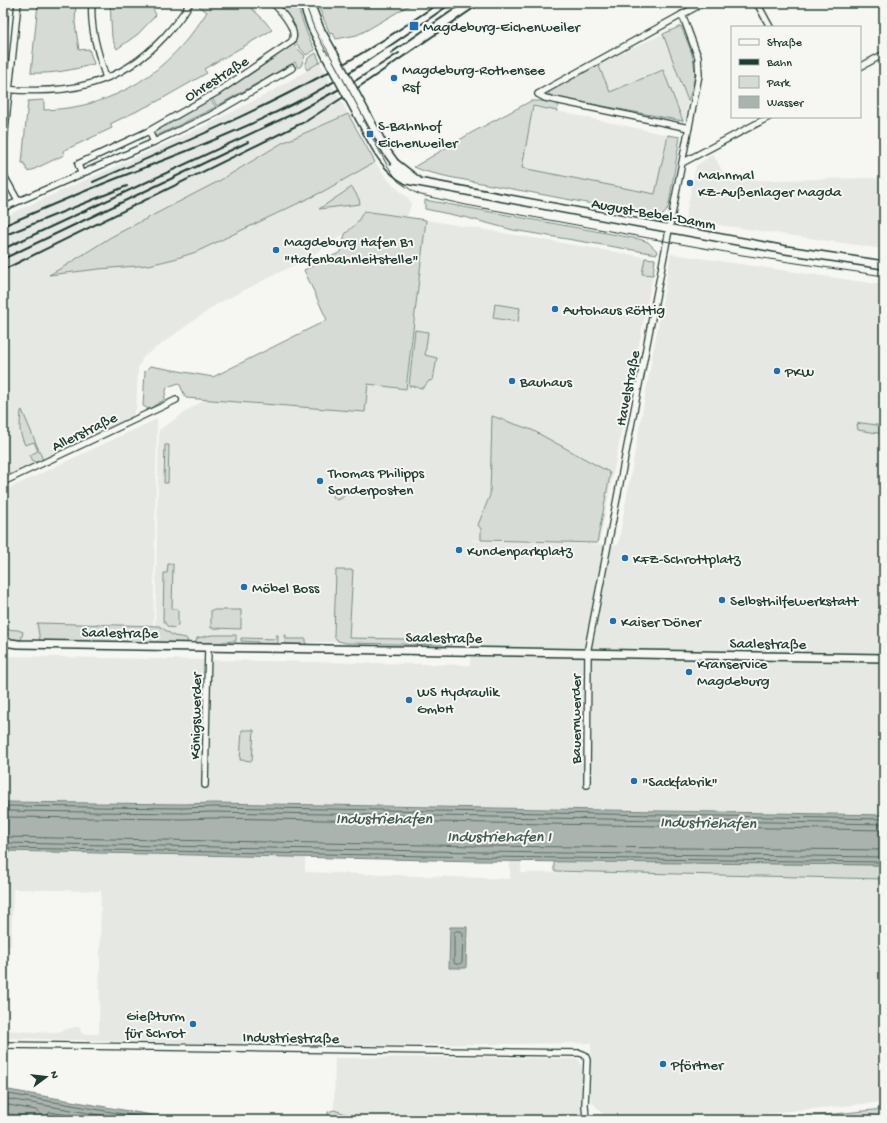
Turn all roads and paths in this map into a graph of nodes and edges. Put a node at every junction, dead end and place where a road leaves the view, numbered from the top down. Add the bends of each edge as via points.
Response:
1 (18, 3) edge
2 (92, 3) edge
3 (190, 3) edge
4 (273, 3) edge
5 (303, 3) edge
6 (310, 3) edge
7 (703, 3) edge
8 (757, 3) edge
9 (881, 3) edge
10 (884, 9) edge
11 (682, 14) junction
12 (769, 26) edge
13 (884, 54) edge
14 (330, 56) junction
15 (861, 66) edge
16 (292, 68) dead end
17 (106, 78) junction
18 (6, 89) edge
19 (767, 118) edge
20 (689, 128) junction
21 (149, 131) junction
22 (154, 142) junction
23 (3, 150) edge
24 (682, 163) junction
25 (81, 173) junction
26 (3, 174) edge
27 (18, 201) junction
28 (3, 208) edge
29 (669, 229) junction
30 (884, 265) edge
31 (176, 400) dead end
32 (3, 482) edge
33 (3, 642) edge
34 (208, 647) junction
35 (588, 653) junction
36 (884, 658) edge
37 (205, 785) dead end
38 (587, 785) dead end
39 (3, 1045) edge
40 (586, 1120) edge

1 - 18 street
2 - 17 street via 96,47
3 - 17 street via 176,24 152,49 129,67
4 - 21 street, Ohrestraße via 290,26 294,35 293,41 219,91
5 - 14 main road via 312,28
6 - 14 main road
7 - 11 street
8 - 12 street
9 - 10 street
11 - 20 street, Havelstraße via 700,64
11 - 20 street via 538,94 544,98
13 - 15 street
14 - 29 main road, August-Bebel-Damm, bridge via 380,155 407,180
16 - 22 street, Ohrestraße via 211,115
17 - 18 street via 61,90
18 - 23 street
19 - 24 street
20 - 24 street, Havelstraße
21 - 22 street
21 - 25 street, Ohrestraße via 78,164
22 - 25 street, Ohrestraße
24 - 29 street, Havelstraße
25 - 27 street, Ohrestraße
26 - 27 street
27 - 28 street, Ohrestraße
29 - 30 main road, August-Bebel-Damm
29 - 35 street, Havelstraße
31 - 32 street, Allerstraße
33 - 34 main road, Saalestraße
34 - 35 main road, Saalestraße
34 - 37 street, Königswerder
35 - 36 main road, Saalestraße
35 - 38 street, Bauernwerder
39 - 40 street, Industriestraße via 580,1053 587,1060

